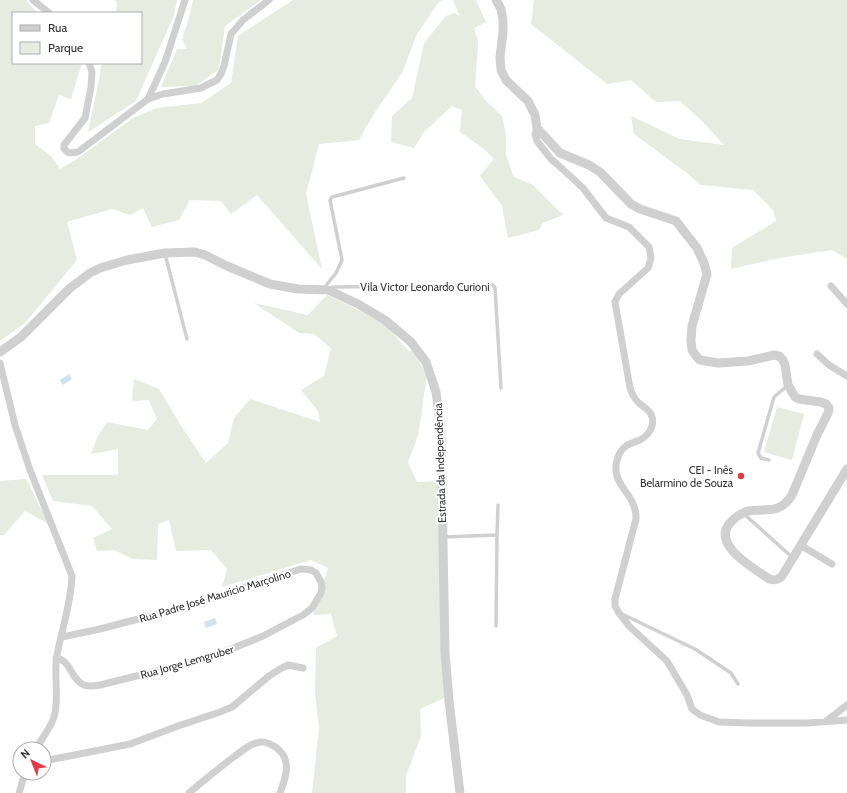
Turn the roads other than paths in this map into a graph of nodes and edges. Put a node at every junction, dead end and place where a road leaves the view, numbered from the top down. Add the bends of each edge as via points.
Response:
1 (34, 0) edge
2 (185, 0) edge
3 (269, 0) edge
4 (496, 0) edge
5 (48, 12) edge
6 (89, 64) edge
7 (148, 99) junction
8 (537, 128) junction
9 (404, 178) dead end
10 (165, 253) junction
11 (831, 286) dead end
12 (326, 290) junction
13 (847, 304) edge
14 (187, 339) dead end
15 (0, 352) edge
16 (817, 354) dead end
17 (0, 363) edge
18 (847, 376) edge
19 (788, 385) junction
20 (501, 388) dead end
21 (769, 460) dead end
22 (847, 469) edge
23 (498, 505) dead end
24 (744, 513) junction
25 (497, 535) junction
26 (443, 537) junction
27 (800, 545) junction
28 (793, 558) junction
29 (832, 564) dead end
30 (318, 576) joint
31 (619, 613) junction
32 (496, 626) dead end
33 (62, 637) junction
34 (56, 658) junction
35 (303, 668) dead end
36 (738, 684) dead end
37 (847, 705) edge
38 (847, 720) edge
39 (825, 722) junction
40 (41, 741) edge
41 (52, 759) edge
42 (23, 781) edge
43 (20, 793) edge
44 (189, 793) edge
45 (280, 793) edge
46 (460, 793) edge

1 - 5 street
2 - 7 street via 165,62
3 - 7 street via 242,20 231,34 224,66 217,80 201,88
4 - 8 street via 503,20 501,70 506,80 528,101 535,115
6 - 7 street via 92,72 91,87 85,118 64,145 69,154 78,152
8 - 19 street via 560,153 600,172 631,204 676,221 696,248 707,274 692,326 692,350 696,356 700,360 718,363 779,356 785,365
8 - 31 street via 537,141 551,159 584,188 606,218 629,227 649,247 651,253 648,268 619,294 615,302 630,388 634,397 653,418 648,434 627,445 616,462 617,477 635,505 636,511 615,599
9 - 12 lane via 332,197 330,200 342,260
10 - 12 street, Estrada da Independência via 195,252 270,284
10 - 14 lane
10 - 15 street, Estrada da Independência via 127,260 90,273 70,288 21,337
11 - 13 street
12 - 20 lane, Vila Victor Leonardo Curioni via 333,287 493,285
12 - 26 street, Estrada da Independência via 358,304 391,324 411,342 428,366 436,392 441,432
16 - 18 street
17 - 33 street via 15,425 30,470 72,576
19 - 21 lane via 774,397 758,453 761,458
19 - 24 street via 795,397 826,404 829,408 828,413 789,500 778,508
22 - 27 street
23 - 25 lane
24 - 28 lane
24 - 28 street via 731,521 725,533 727,543 736,554 773,581 782,576
25 - 26 lane
25 - 32 lane
26 - 46 street, Estrada da Independência via 445,659
27 - 28 street
27 - 29 street
30 - 33 street, Rua Padre José Mauricio Marçolino via 311,570 301,569 184,608
30 - 34 street, Rua Jorge Lemgruber via 321,593 312,608 263,636 209,658 100,685 85,686 79,682 64,660
31 - 36 lane via 695,649 731,673
31 - 39 street via 630,627 667,661 687,695 692,709 700,715 719,722
33 - 34 street
34 - 40 street via 54,716
35 - 41 street via 288,666 280,669 232,707 220,712 130,744
37 - 39 street
38 - 39 street
42 - 43 street
44 - 45 street via 256,742 266,742 282,752 286,768

